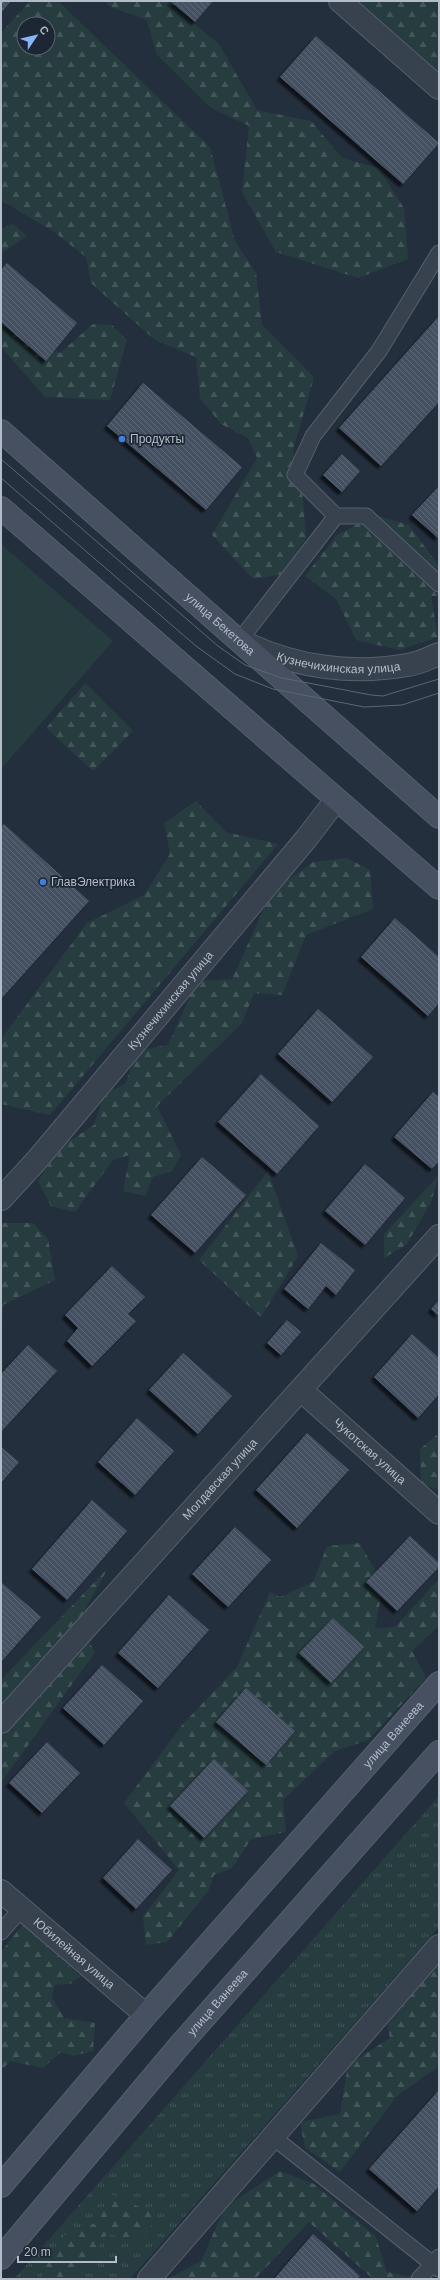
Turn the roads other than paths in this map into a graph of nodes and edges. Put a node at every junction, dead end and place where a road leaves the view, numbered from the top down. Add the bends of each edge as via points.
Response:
1 (340, 1) edge
2 (439, 88) edge
3 (439, 253) edge
4 (1, 431) edge
5 (1, 508) edge
6 (336, 516) junction
7 (439, 584) edge
8 (240, 640) junction
9 (439, 654) edge
10 (336, 800) junction
11 (439, 817) edge
12 (439, 888) edge
13 (1, 1199) edge
14 (439, 1236) edge
15 (301, 1390) junction
16 (439, 1513) edge
17 (439, 1683) edge
18 (1, 1722) edge
19 (439, 1752) edge
20 (1, 1891) edge
21 (22, 1909) junction
22 (1, 1932) edge
23 (439, 1946) edge
24 (146, 2015) junction
25 (273, 2137) junction
26 (1, 2186) edge
27 (1, 2258) edge
28 (437, 2264) edge
29 (149, 2279) edge
30 (419, 2279) edge

1 - 2 street
3 - 6 lane via 380,351 313,436 295,475
4 - 8 main road, улица Бекетова
5 - 10 main road
6 - 7 lane via 366,516
6 - 8 lane
8 - 9 street, Кузнечихинская улица via 269,654 313,665 352,670 408,665
8 - 11 main road, улица Бекетова
10 - 12 main road
10 - 13 street, Кузнечихинская улица via 37,1160
14 - 15 street, Молдавская улица
15 - 16 street, Чукотская улица
15 - 18 street, Молдавская улица
17 - 24 main road, улица Ванеева
19 - 27 main road, улица Ванеева via 180,2045
20 - 21 street, Юбилейная улица
21 - 22 lane
21 - 24 street, Юбилейная улица
23 - 25 street
24 - 26 main road, улица Ванеева
25 - 28 lane
25 - 29 street
28 - 30 lane

